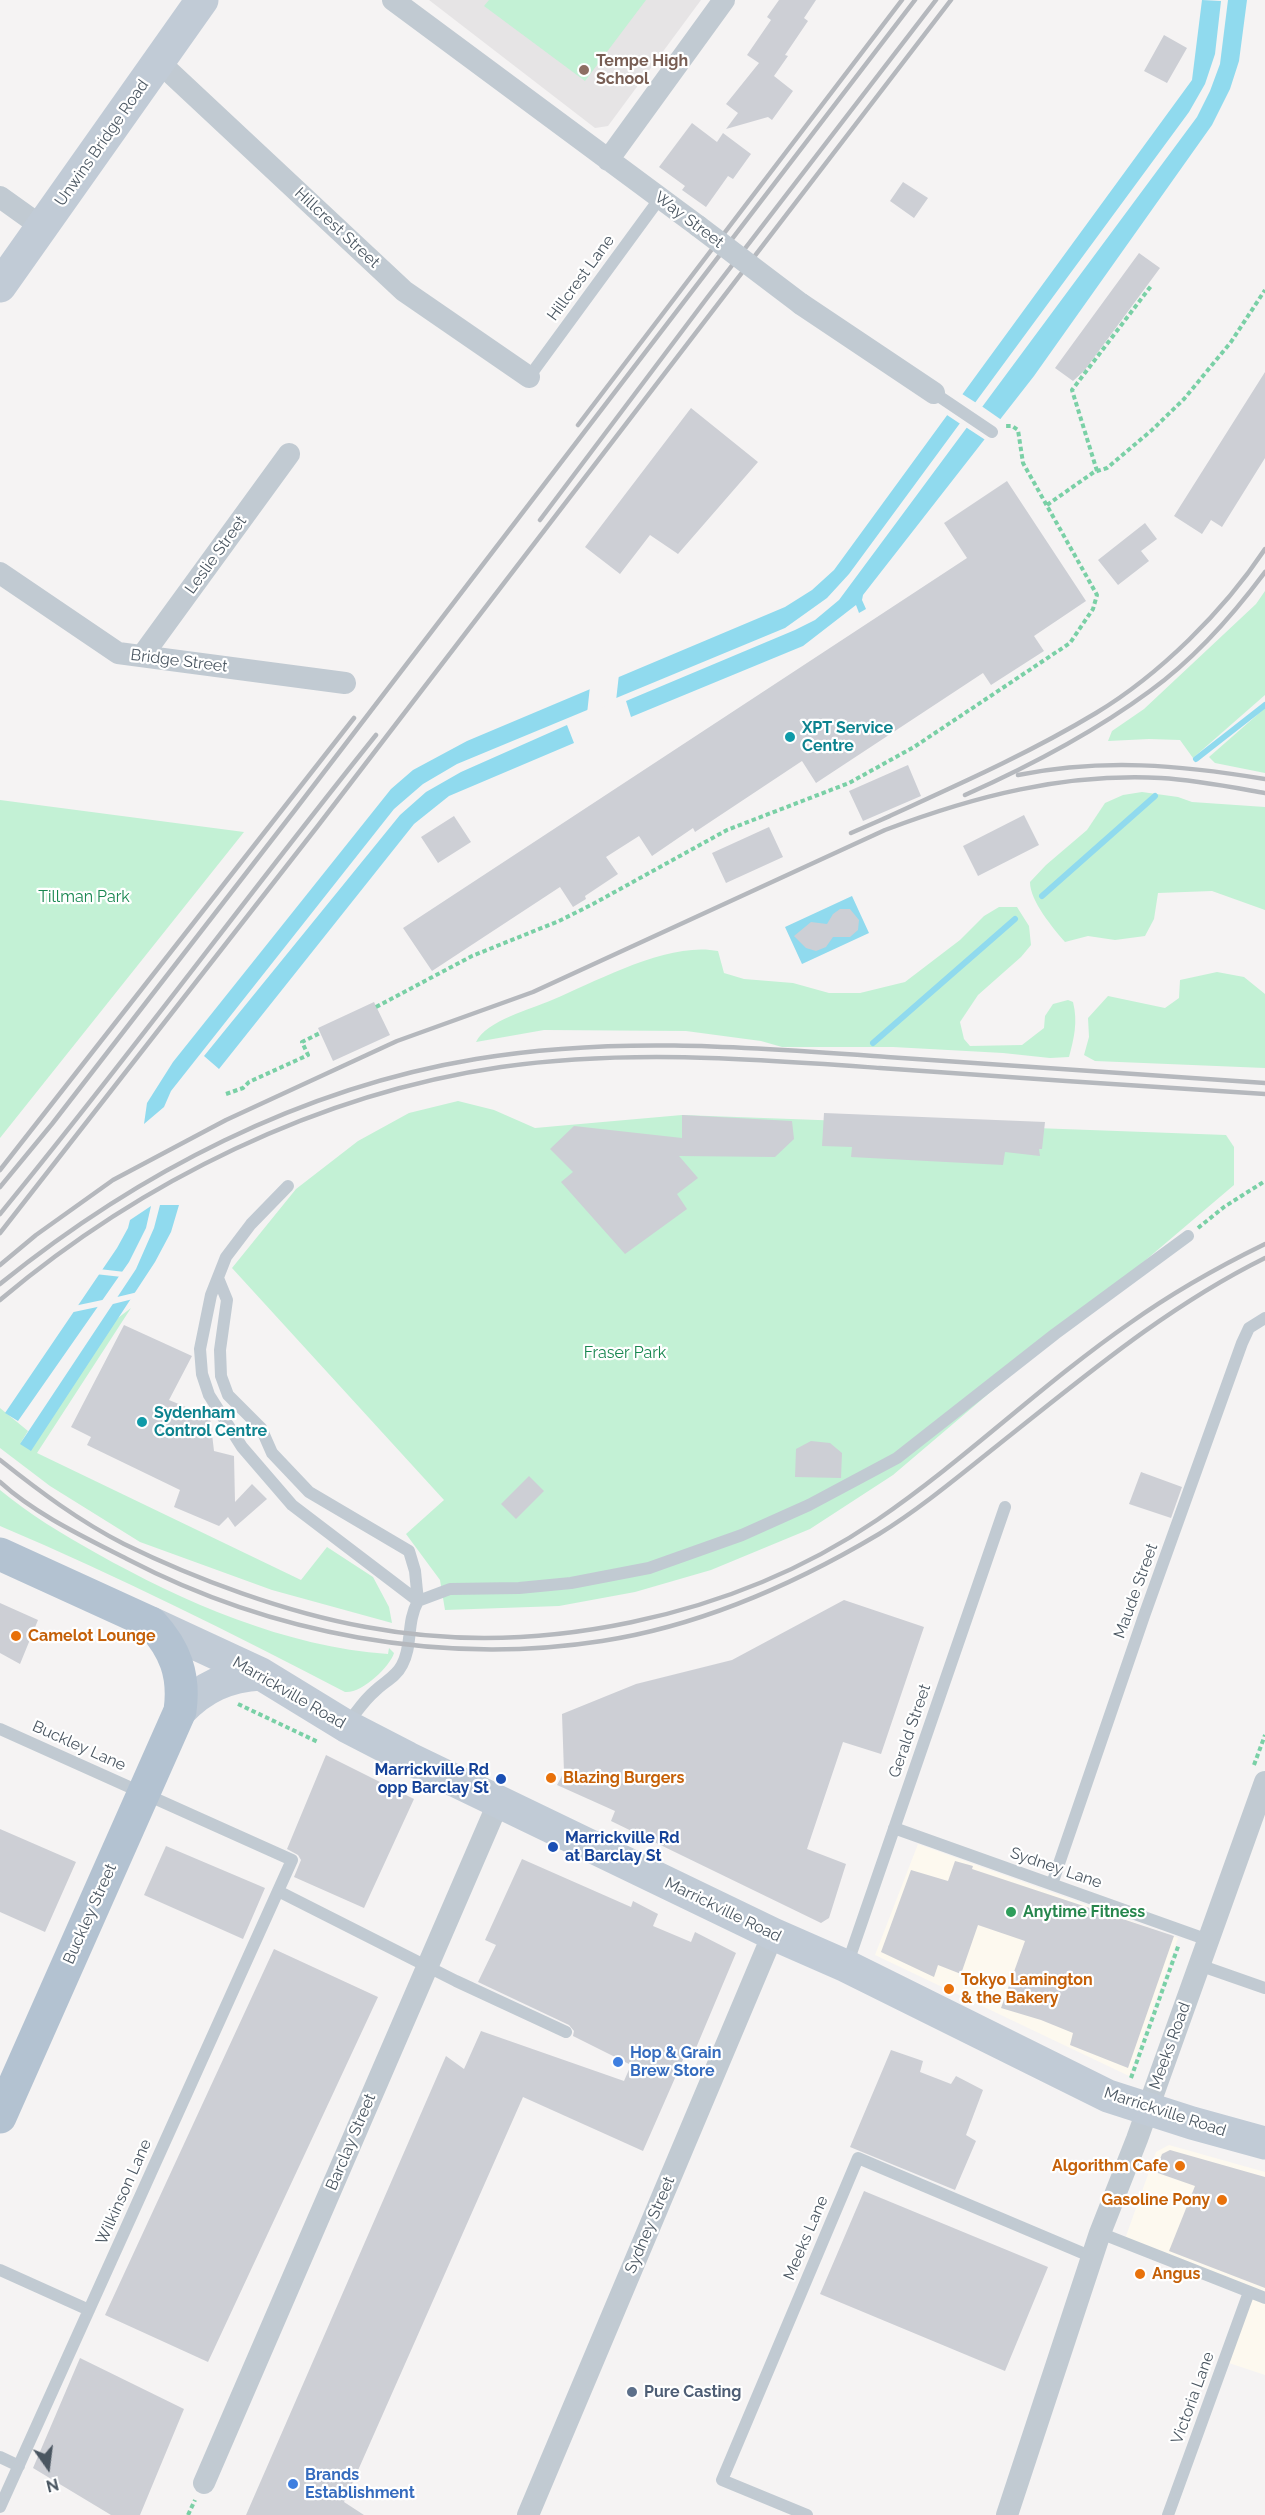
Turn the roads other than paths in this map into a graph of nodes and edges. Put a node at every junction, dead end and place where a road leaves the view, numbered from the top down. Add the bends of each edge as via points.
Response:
1 (202, 0) edge
2 (393, 0) edge
3 (724, 0) edge
4 (159, 62) junction
5 (608, 160) junction
6 (0, 197) edge
7 (660, 198) junction
8 (42, 227) junction
9 (0, 286) edge
10 (529, 377) joint
11 (942, 399) joint
12 (996, 428) road end
13 (290, 454) dead end
14 (0, 573) edge
15 (142, 656) junction
16 (345, 682) dead end
17 (288, 1186) dead end
18 (1188, 1236) road end
19 (218, 1278) junction
20 (1265, 1318) edge
21 (1005, 1507) dead end
22 (0, 1554) edge
23 (418, 1601) junction
24 (151, 1623) junction
25 (261, 1674) junction
26 (180, 1711) junction
27 (346, 1726) junction
28 (0, 1729) edge
29 (1265, 1782) edge
30 (144, 1794) junction
31 (499, 1801) junction
32 (894, 1828) junction
33 (1052, 1884) junction
34 (278, 1891) junction
35 (773, 1934) junction
36 (1208, 1940) junction
37 (1199, 1965) junction
38 (427, 1966) junction
39 (846, 1966) junction
40 (1265, 1988) edge
41 (566, 2032) dead end
42 (1147, 2109) junction
43 (0, 2117) edge
44 (1265, 2143) edge
45 (1100, 2233) junction
46 (1092, 2258) junction
47 (0, 2270) edge
48 (1249, 2292) junction
49 (1265, 2298) edge
50 (89, 2310) junction
51 (0, 2457) edge
52 (19, 2466) junction
53 (204, 2483) dead end
54 (0, 2507) edge
55 (528, 2515) edge
56 (807, 2515) edge
57 (1007, 2515) edge
58 (1168, 2515) edge

1 - 4 main road, Unwins Bridge Road
2 - 5 street, Way Street
3 - 5 street
4 - 8 main road, Unwins Bridge Road
4 - 10 street, Hillcrest Street via 404,291
5 - 7 street, Way Street
6 - 8 street
7 - 10 lane, Hillcrest Lane
7 - 11 street, Way Street, bridge via 801,304
8 - 9 main road, Unwins Bridge Road
11 - 12 lane, Way Street
13 - 15 street, Leslie Street
14 - 15 street, Bridge Street via 118,653
15 - 16 street, Bridge Street
17 - 19 lane via 251,1224 226,1257
18 - 23 lane via 897,1458 808,1505 742,1535 649,1568 550,1585 450,1589
19 - 23 lane via 227,1300 220,1350 221,1376 228,1395 261,1428 272,1453 309,1492 409,1551
19 - 23 lane via 204,1321 200,1349 202,1374 222,1418 292,1505
20 - 33 lane, Maude Street via 1249,1328 1245,1336
21 - 32 lane, Gerald Street
22 - 24 main road, Marrickville Road
23 - 27 lane via 411,1615 403,1664
24 - 25 main road, Marrickville Road
24 - 26 main road, Buckley Street via 175,1655 181,1675
25 - 26 main road, Buckley Street via 224,1680 192,1698
25 - 27 main road, Marrickville Road
26 - 30 main road, Buckley Street
27 - 31 main road, Marrickville Road
28 - 30 lane, Buckley Lane
29 - 36 street, Meeks Road
30 - 34 lane, Wilkinson Lane via 292,1860
30 - 43 main road, Buckley Street
31 - 35 main road, Marrickville Road
31 - 38 street, Barclay Street
32 - 33 lane, Sydney Lane
32 - 39 lane, Gerald Street
33 - 36 lane, Sydney Lane
34 - 38 lane
34 - 50 lane, Wilkinson Lane
35 - 39 main road, Marrickville Road
35 - 55 street, Sydney Street
36 - 37 street, Meeks Road
37 - 40 lane
37 - 42 street, Meeks Road
38 - 41 lane
38 - 53 street, Barclay Street
39 - 42 main road, Marrickville Road via 1108,2096
42 - 44 main road, Marrickville Road
42 - 45 street, Meeks Road
45 - 46 street, Meeks Road
45 - 48 lane
46 - 56 lane, Meeks Lane via 858,2158 722,2480
46 - 57 street, Meeks Road
47 - 50 lane
48 - 49 lane
48 - 58 lane, Victoria Lane
50 - 52 lane, Wilkinson Lane
51 - 52 lane
52 - 54 lane, Wilkinson Lane

